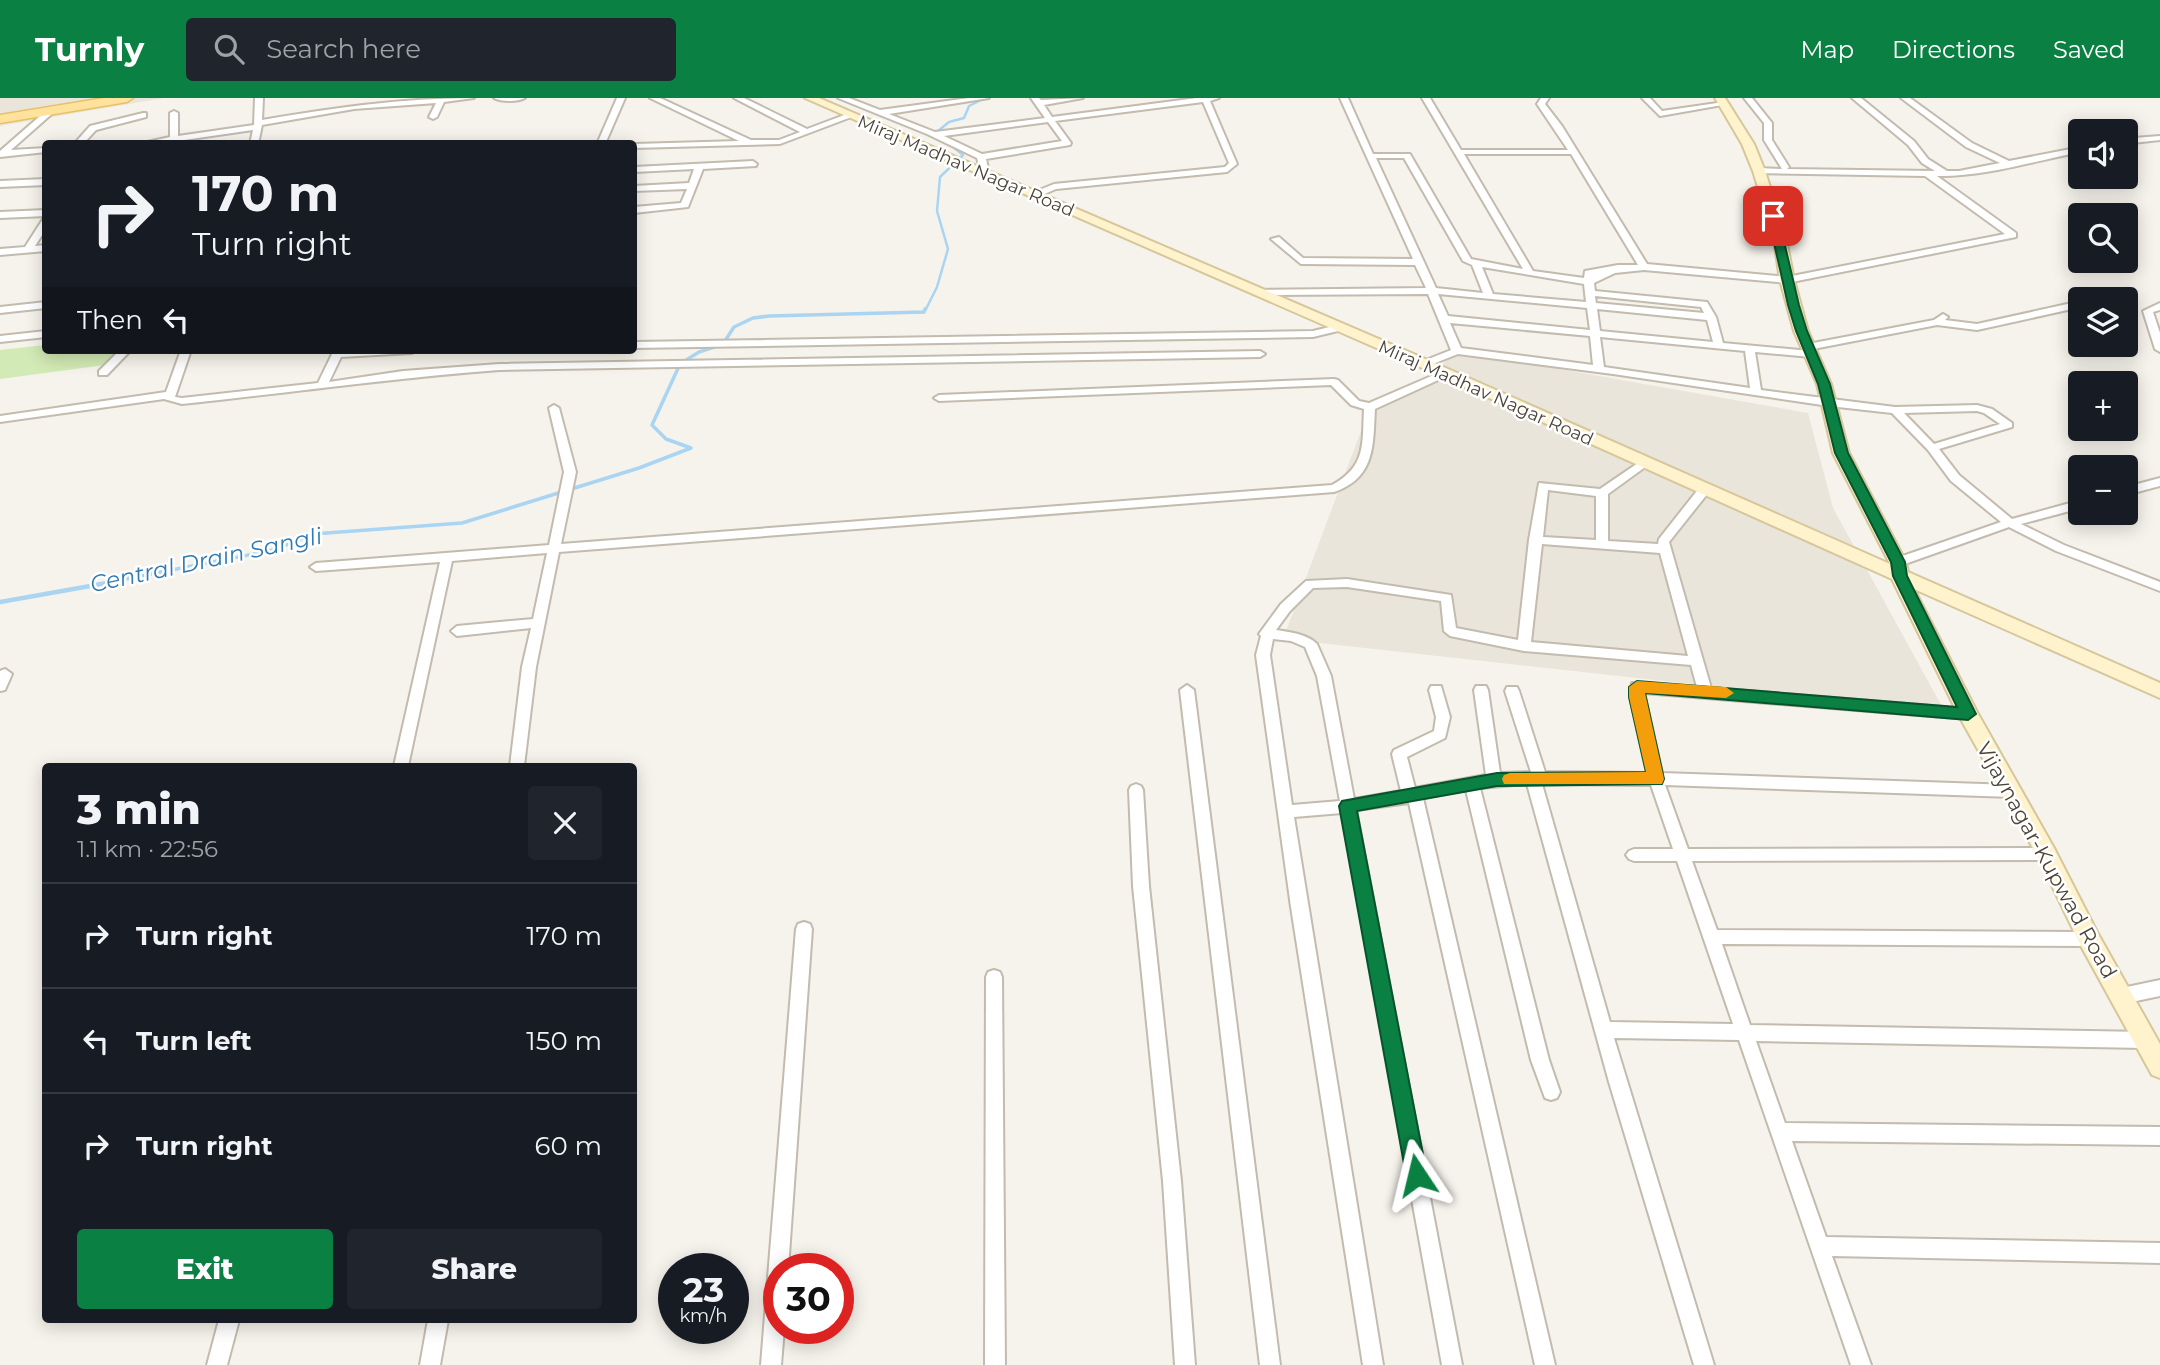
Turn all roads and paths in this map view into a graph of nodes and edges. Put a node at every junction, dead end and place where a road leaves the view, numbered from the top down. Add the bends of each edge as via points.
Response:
1 (127, 98) edge
2 (259, 98) edge
3 (326, 98) edge
4 (470, 98) edge
5 (498, 98) edge
6 (521, 98) edge
7 (621, 98) edge
8 (654, 98) edge
9 (738, 98) edge
10 (810, 98) edge
11 (842, 98) edge
12 (985, 98) edge
13 (1079, 98) edge
14 (1344, 98) edge
15 (1426, 98) edge
16 (1545, 98) edge
17 (1646, 98) edge
18 (1748, 98) edge
19 (1856, 98) edge
20 (1905, 98) edge
21 (1210, 99) edge
22 (413, 100) edge
23 (441, 100) edge
24 (1037, 100) edge
25 (1722, 101) edge
26 (51, 111) junction
27 (331, 112) junction
28 (174, 113) dead end
29 (877, 113) junction
30 (143, 115) dead end
31 (850, 116) junction
32 (433, 117) dead end
33 (0, 119) edge
34 (1053, 121) junction
35 (259, 125) junction
36 (807, 132) junction
37 (930, 135) junction
38 (2160, 138) edge
39 (2138, 139) edge
40 (82, 140) edge
41 (172, 140) edge
42 (182, 140) edge
43 (255, 140) edge
44 (603, 140) edge
45 (750, 143) junction
46 (637, 146) edge
47 (42, 150) edge
48 (1458, 152) junction
49 (1573, 152) junction
50 (2068, 152) edge
51 (1, 154) edge
52 (1369, 156) junction
53 (981, 157) junction
54 (753, 164) dead end
55 (2008, 164) junction
56 (699, 167) junction
57 (1785, 167) dead end
58 (637, 169) edge
59 (1759, 171) junction
60 (985, 173) junction
61 (1928, 174) junction
62 (1945, 174) junction
63 (42, 182) edge
64 (0, 184) edge
65 (690, 186) junction
66 (637, 188) edge
67 (1035, 195) junction
68 (637, 210) edge
69 (42, 213) edge
70 (0, 215) edge
71 (42, 227) edge
72 (1276, 239) dead end
73 (42, 248) edge
74 (28, 250) junction
75 (0, 252) edge
76 (1419, 262) junction
77 (1476, 262) junction
78 (1644, 267) junction
79 (1530, 273) junction
80 (1787, 280) junction
81 (1590, 288) junction
82 (1433, 291) junction
83 (1259, 293) junction
84 (1489, 296) junction
85 (42, 305) edge
86 (1591, 306) junction
87 (2160, 306) edge
88 (2068, 307) edge
89 (0, 310) edge
90 (1711, 317) junction
91 (1443, 319) junction
92 (1338, 328) junction
93 (1593, 333) junction
94 (42, 334) edge
95 (0, 338) edge
96 (637, 345) edge
97 (1719, 346) junction
98 (1750, 349) junction
99 (2160, 349) edge
100 (1457, 351) junction
101 (1810, 351) junction
102 (122, 354) edge
103 (185, 354) edge
104 (337, 354) edge
105 (1260, 354) dead end
106 (1425, 364) junction
107 (1599, 369) junction
108 (103, 373) dead end
109 (1443, 374) junction
110 (322, 386) junction
111 (1756, 393) junction
112 (170, 395) junction
113 (939, 398) dead end
114 (1829, 403) junction
115 (1370, 407) junction
116 (554, 408) dead end
117 (1895, 410) junction
118 (0, 419) edge
119 (1932, 448) junction
120 (1644, 463) junction
121 (2160, 482) edge
122 (2138, 488) edge
123 (1704, 490) junction
124 (1602, 492) junction
125 (2068, 507) edge
126 (2010, 523) junction
127 (1535, 540) junction
128 (1602, 545) junction
129 (1665, 549) junction
130 (552, 550) junction
131 (447, 557) junction
132 (316, 567) dead end
133 (1899, 569) junction
134 (2160, 587) edge
135 (538, 622) junction
136 (457, 631) dead end
137 (1266, 634) junction
138 (1524, 646) junction
139 (1696, 661) junction
140 (1187, 690) dead end
141 (1436, 690) dead end
142 (1480, 690) dead end
143 (1511, 691) dead end
144 (1705, 691) junction
145 (2160, 691) edge
146 (1968, 714) junction
147 (402, 763) edge
148 (517, 763) edge
149 (1536, 778) junction
150 (1656, 779) junction
151 (1494, 780) junction
152 (1472, 785) junction
153 (1136, 790) dead end
154 (2012, 791) junction
155 (1413, 796) junction
156 (1348, 806) junction
157 (1286, 812) junction
158 (2047, 854) junction
159 (1634, 855) dead end
160 (1682, 855) junction
161 (804, 929) dead end
162 (1710, 937) junction
163 (2090, 939) junction
164 (994, 977) dead end
165 (2160, 988) edge
166 (2122, 996) junction
167 (1603, 1030) junction
168 (1744, 1031) junction
169 (2145, 1040) junction
170 (2160, 1067) edge
171 (1551, 1092) dead end
172 (1780, 1132) junction
173 (2160, 1136) edge
174 (1820, 1246) junction
175 (2160, 1253) edge
176 (228, 1323) edge
177 (437, 1323) edge
178 (217, 1365) edge
179 (430, 1365) edge
180 (771, 1365) edge
181 (995, 1365) edge
182 (1185, 1365) edge
183 (1270, 1365) edge
184 (1373, 1365) edge
185 (1452, 1365) edge
186 (1545, 1365) edge
187 (1704, 1365) edge
188 (1861, 1365) edge

1 - 26 main road
2 - 35 street
3 - 27 street
4 - 23 street
5 - 6 street
7 - 44 street
8 - 45 street
9 - 36 street
10 - 31 street, Miraj Madhav Nagar Road
11 - 29 street
12 - 29 street
13 - 24 street
14 - 52 street
15 - 48 street
16 - 49 street via 1541,104
17 - 25 street via 1660,114
18 - 57 street via 1768,123 1768,140
19 - 62 street
20 - 55 street via 1969,145
21 - 34 street
21 - 67 street via 1233,164 1227,169 1054,187
22 - 23 street
22 - 27 street
23 - 32 street
24 - 34 street
25 - 59 street, Vijaynagar-Kupwad Road
26 - 33 main road
26 - 51 street
27 - 35 street
28 - 41 street
29 - 37 street
30 - 40 street via 93,128
31 - 36 street
31 - 60 street, Miraj Madhav Nagar Road
34 - 37 street
34 - 53 street via 1067,143
35 - 42 street
35 - 43 street
36 - 45 street via 780,142
37 - 53 street
38 - 39 street
45 - 46 street
47 - 51 street
48 - 49 street
48 - 79 street
49 - 78 street
50 - 55 street
52 - 76 street
52 - 77 street via 1407,156 1468,261
53 - 60 street
54 - 56 street
55 - 62 street
56 - 58 street
56 - 65 street
59 - 61 street
59 - 80 street, Vijaynagar-Kupwad Road
60 - 67 street, Miraj Madhav Nagar Road
61 - 62 street
61 - 80 street via 2013,236
63 - 64 street
65 - 66 street
65 - 68 street via 685,205
67 - 83 street, Miraj Madhav Nagar Road
69 - 70 street
71 - 74 street
72 - 76 street via 1301,261
73 - 74 street
74 - 75 street
76 - 82 street
77 - 79 street
77 - 84 street
78 - 80 street
78 - 81 street via 1618,268
79 - 81 street
80 - 101 street, Vijaynagar-Kupwad Road
81 - 86 street
81 - 90 street via 1704,304
82 - 83 street
82 - 84 street
82 - 91 street
83 - 92 street, Miraj Madhav Nagar Road
84 - 86 street
85 - 89 street
86 - 90 street
86 - 93 street
87 - 99 street via 2148,311
88 - 101 street via 1978,327 1940,319
90 - 97 street
91 - 93 street
91 - 100 street
92 - 96 street via 1313,334
92 - 106 street, Miraj Madhav Nagar Road
93 - 97 street
93 - 107 street
94 - 95 street
97 - 98 street
98 - 101 street
98 - 111 street
100 - 106 street
100 - 107 street
101 - 114 street, Vijaynagar-Kupwad Road
102 - 108 street
103 - 112 street
104 - 110 street
105 - 110 street via 499,367
106 - 109 street, Miraj Madhav Nagar Road
107 - 111 street
109 - 115 street
109 - 120 street, Miraj Madhav Nagar Road
110 - 112 street via 182,401 169,399
111 - 114 street
112 - 118 street
113 - 115 street via 1334,383 1355,403
114 - 117 street
114 - 133 street, Vijaynagar-Kupwad Road via 1841,453
115 - 130 street via 1367,452 1343,485 1334,488
116 - 130 street via 570,472
117 - 119 street
117 - 119 street via 1977,408 2008,425
119 - 126 street via 1955,478
120 - 123 street, Miraj Madhav Nagar Road
120 - 124 street
121 - 122 street
123 - 129 street via 1663,542
123 - 133 street, Miraj Madhav Nagar Road
124 - 127 street via 1543,486
124 - 128 street
125 - 126 street
126 - 133 street
126 - 134 street
127 - 128 street
127 - 138 street
128 - 129 street
129 - 139 street
130 - 131 street
130 - 135 street
131 - 132 street
131 - 147 street
133 - 145 street, Miraj Madhav Nagar Road
133 - 146 street, Vijaynagar-Kupwad Road
135 - 136 street
135 - 148 street
137 - 138 street via 1310,584 1347,583 1447,598 1450,631
137 - 156 street via 1293,636 1310,644 1324,676
137 - 157 street via 1263,655
138 - 139 street
139 - 144 street
140 - 183 street
141 - 155 street via 1443,717 1440,734 1399,754
142 - 151 street
143 - 149 street
144 - 146 street
144 - 150 street via 1637,687
146 - 154 street, Vijaynagar-Kupwad Road
149 - 150 street
149 - 151 street
149 - 167 street
150 - 154 street
150 - 160 street
151 - 152 street
152 - 155 street
152 - 171 street
153 - 182 street
154 - 158 street, Vijaynagar-Kupwad Road
155 - 156 street
155 - 186 street
156 - 157 street
156 - 185 street
157 - 184 street
158 - 160 street
158 - 163 street, Vijaynagar-Kupwad Road
159 - 160 street
160 - 162 street
161 - 180 street
162 - 163 street
162 - 168 street
163 - 166 street, Vijaynagar-Kupwad Road
164 - 181 street
165 - 166 street
166 - 169 street, Vijaynagar-Kupwad Road
167 - 168 street
167 - 187 street
168 - 169 street
168 - 172 street
169 - 170 street, Vijaynagar-Kupwad Road
172 - 173 street
172 - 174 street
174 - 175 street
174 - 188 street
176 - 178 street
177 - 179 street

